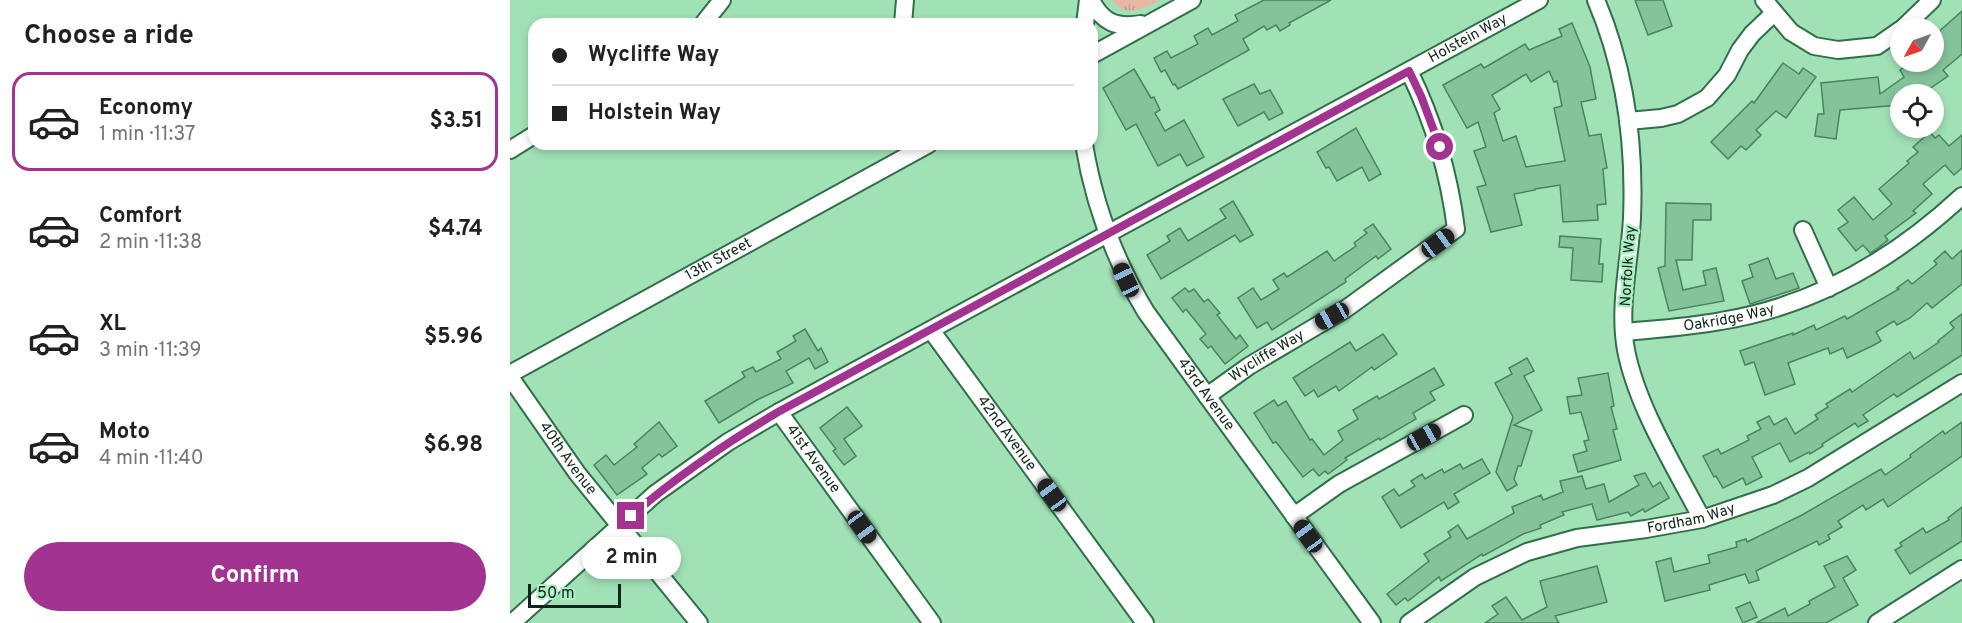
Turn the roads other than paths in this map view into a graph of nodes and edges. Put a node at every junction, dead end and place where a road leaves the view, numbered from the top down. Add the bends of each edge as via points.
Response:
1 (722, 0) edge
2 (905, 0) edge
3 (1089, 0) edge
4 (1192, 0) edge
5 (1539, 0) edge
6 (1596, 0) edge
7 (1932, 0) edge
8 (1769, 7) edge
9 (708, 18) edge
10 (904, 18) edge
11 (1086, 18) edge
12 (1913, 18) edge
13 (1150, 23) junction
14 (1890, 37) edge
15 (1098, 51) edge
16 (1409, 71) junction
17 (1628, 121) junction
18 (528, 139) edge
19 (510, 150) edge
20 (917, 150) edge
21 (1085, 150) edge
22 (1962, 196) edge
23 (1803, 230) dead end
24 (1106, 234) junction
25 (1830, 288) junction
26 (931, 330) junction
27 (1625, 332) junction
28 (510, 376) edge
29 (1962, 383) edge
30 (1207, 396) junction
31 (778, 412) junction
32 (1464, 415) dead end
33 (1294, 516) junction
34 (1702, 519) junction
35 (619, 526) junction
36 (1962, 569) edge
37 (513, 623) edge
38 (699, 623) edge
39 (932, 623) edge
40 (1145, 623) edge
41 (1372, 623) edge
42 (1409, 623) edge
43 (1877, 623) edge

1 - 9 street
2 - 10 street
3 - 11 street
3 - 13 street via 1116,26
4 - 13 street
5 - 16 street, Holstein Way
6 - 17 street, Norfolk Way via 1621,79
7 - 12 street
8 - 14 street via 1791,32 1815,46 1838,50 1877,46
8 - 17 street via 1727,75 1707,98 1677,114
13 - 15 street
16 - 24 street, Holstein Way
16 - 30 street, Wycliffe Way via 1435,130 1456,230 1363,297
17 - 27 street, Norfolk Way via 1633,185
18 - 19 street
20 - 28 street, 13th Street
21 - 24 street, 43rd Avenue
22 - 25 street, Oakridge Way via 1890,254
23 - 25 street
24 - 26 street, Holstein Way
24 - 30 street, 43rd Avenue via 1126,280
25 - 27 street, Oakridge Way via 1750,315
26 - 31 street, Holstein Way
26 - 40 street, 42nd Avenue
27 - 34 street, Norfolk Way via 1638,392
28 - 35 street, 40th Avenue
29 - 34 street, Fordham Way via 1808,478 1773,495
30 - 33 street, 43rd Avenue
31 - 35 street, Holstein Way via 696,464
31 - 39 street, 41st Avenue
32 - 33 street via 1339,484
33 - 41 street, 43rd Avenue
34 - 42 street, Fordham Way via 1577,538 1527,552 1475,577
35 - 37 street, Holstein Way
35 - 38 street, 40th Avenue
36 - 43 street

